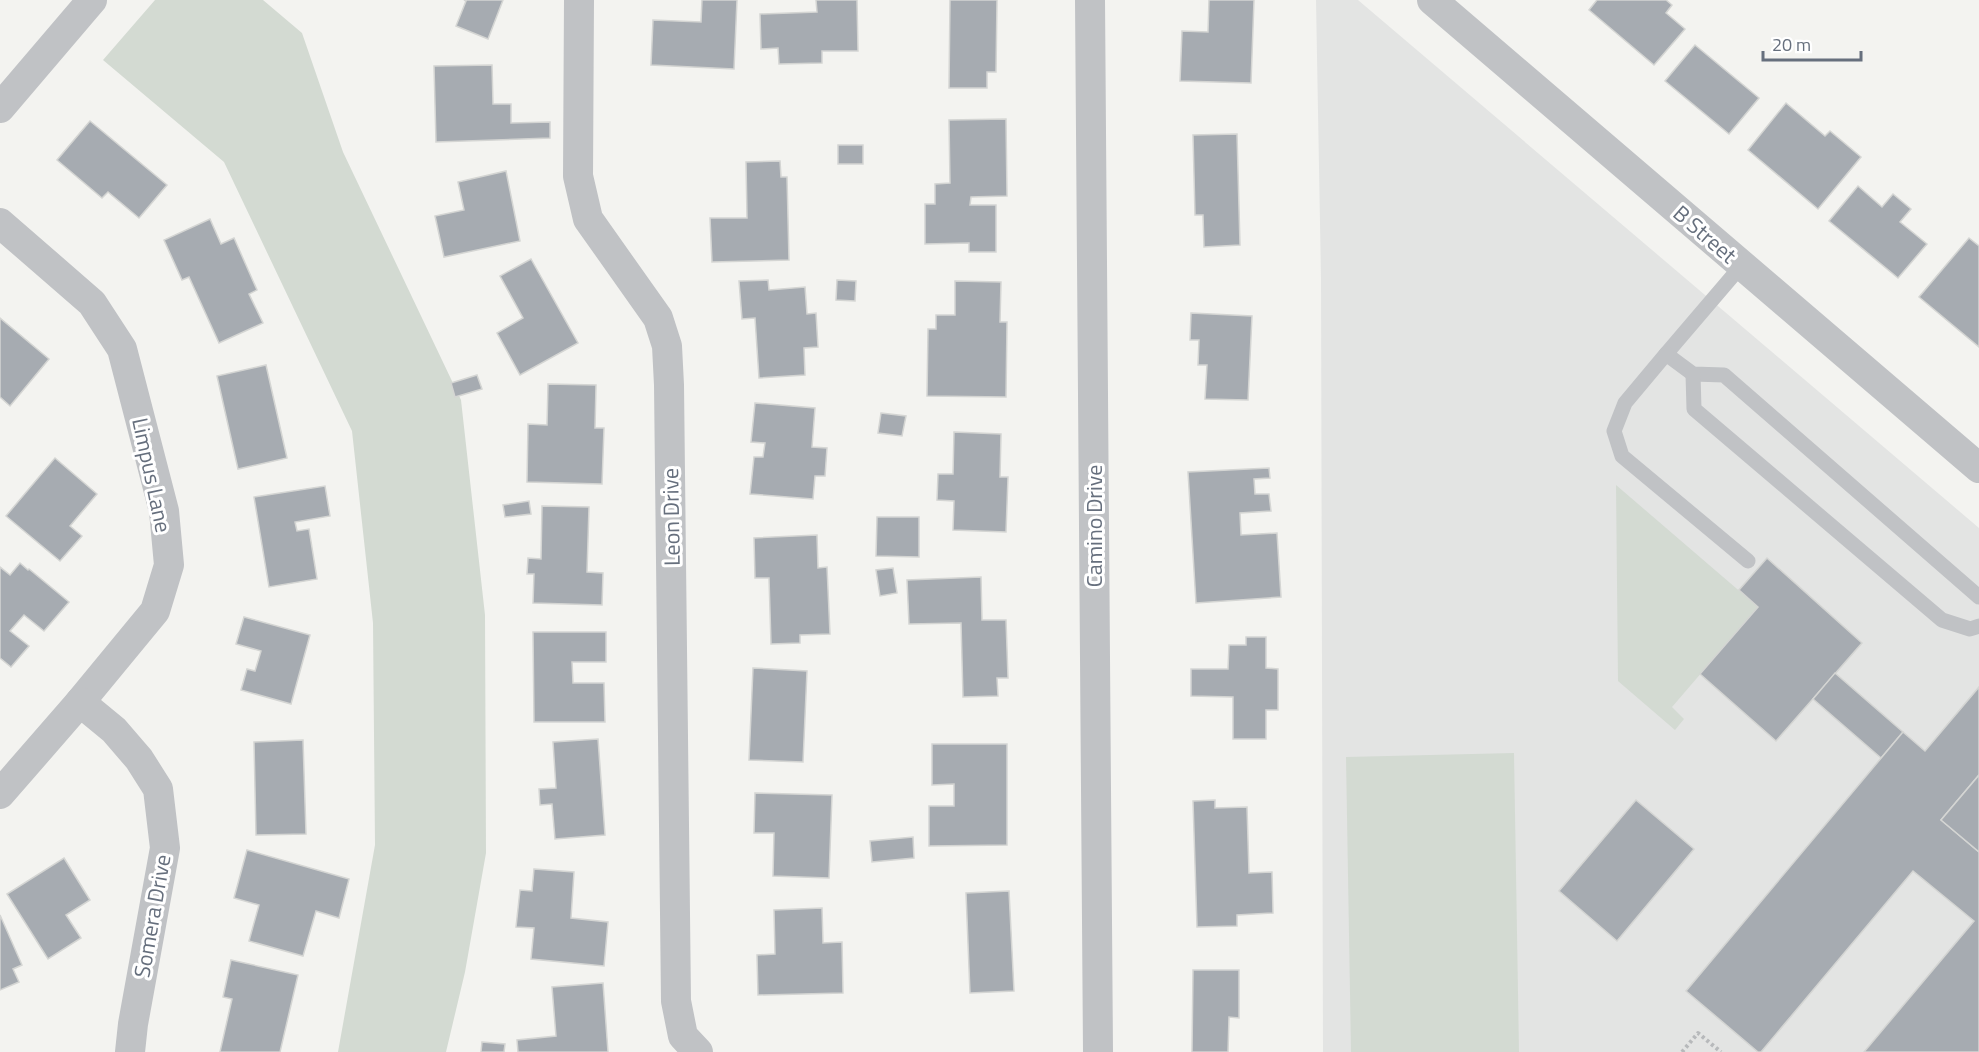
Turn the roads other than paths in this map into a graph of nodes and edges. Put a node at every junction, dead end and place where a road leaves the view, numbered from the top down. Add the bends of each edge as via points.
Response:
1 (92, 0) edge
2 (579, 0) edge
3 (1090, 0) edge
4 (1432, 0) edge
5 (0, 108) edge
6 (0, 223) edge
7 (1742, 265) junction
8 (1666, 354) junction
9 (1693, 374) junction
10 (1979, 468) edge
11 (1748, 561) dead end
12 (1979, 597) edge
13 (1979, 626) edge
14 (80, 702) junction
15 (0, 794) edge
16 (130, 1052) edge
17 (698, 1052) edge
18 (1098, 1052) edge

1 - 5 street
2 - 17 street, Leon Drive via 578,176 588,219 658,318 667,346 676,1001 683,1036
3 - 18 street, Camino Drive
4 - 7 street, B Street
6 - 14 street, Limpus Lane via 92,303 122,349 164,511 168,565 155,611
7 - 8 lane
7 - 10 street, B Street
8 - 9 lane
8 - 11 lane via 1625,403 1614,430 1622,456
9 - 12 lane via 1724,375
9 - 13 lane via 1694,409 1941,620 1970,629
14 - 15 street, Limpus Lane
14 - 16 street, Somera Drive via 114,730 158,789 165,848

